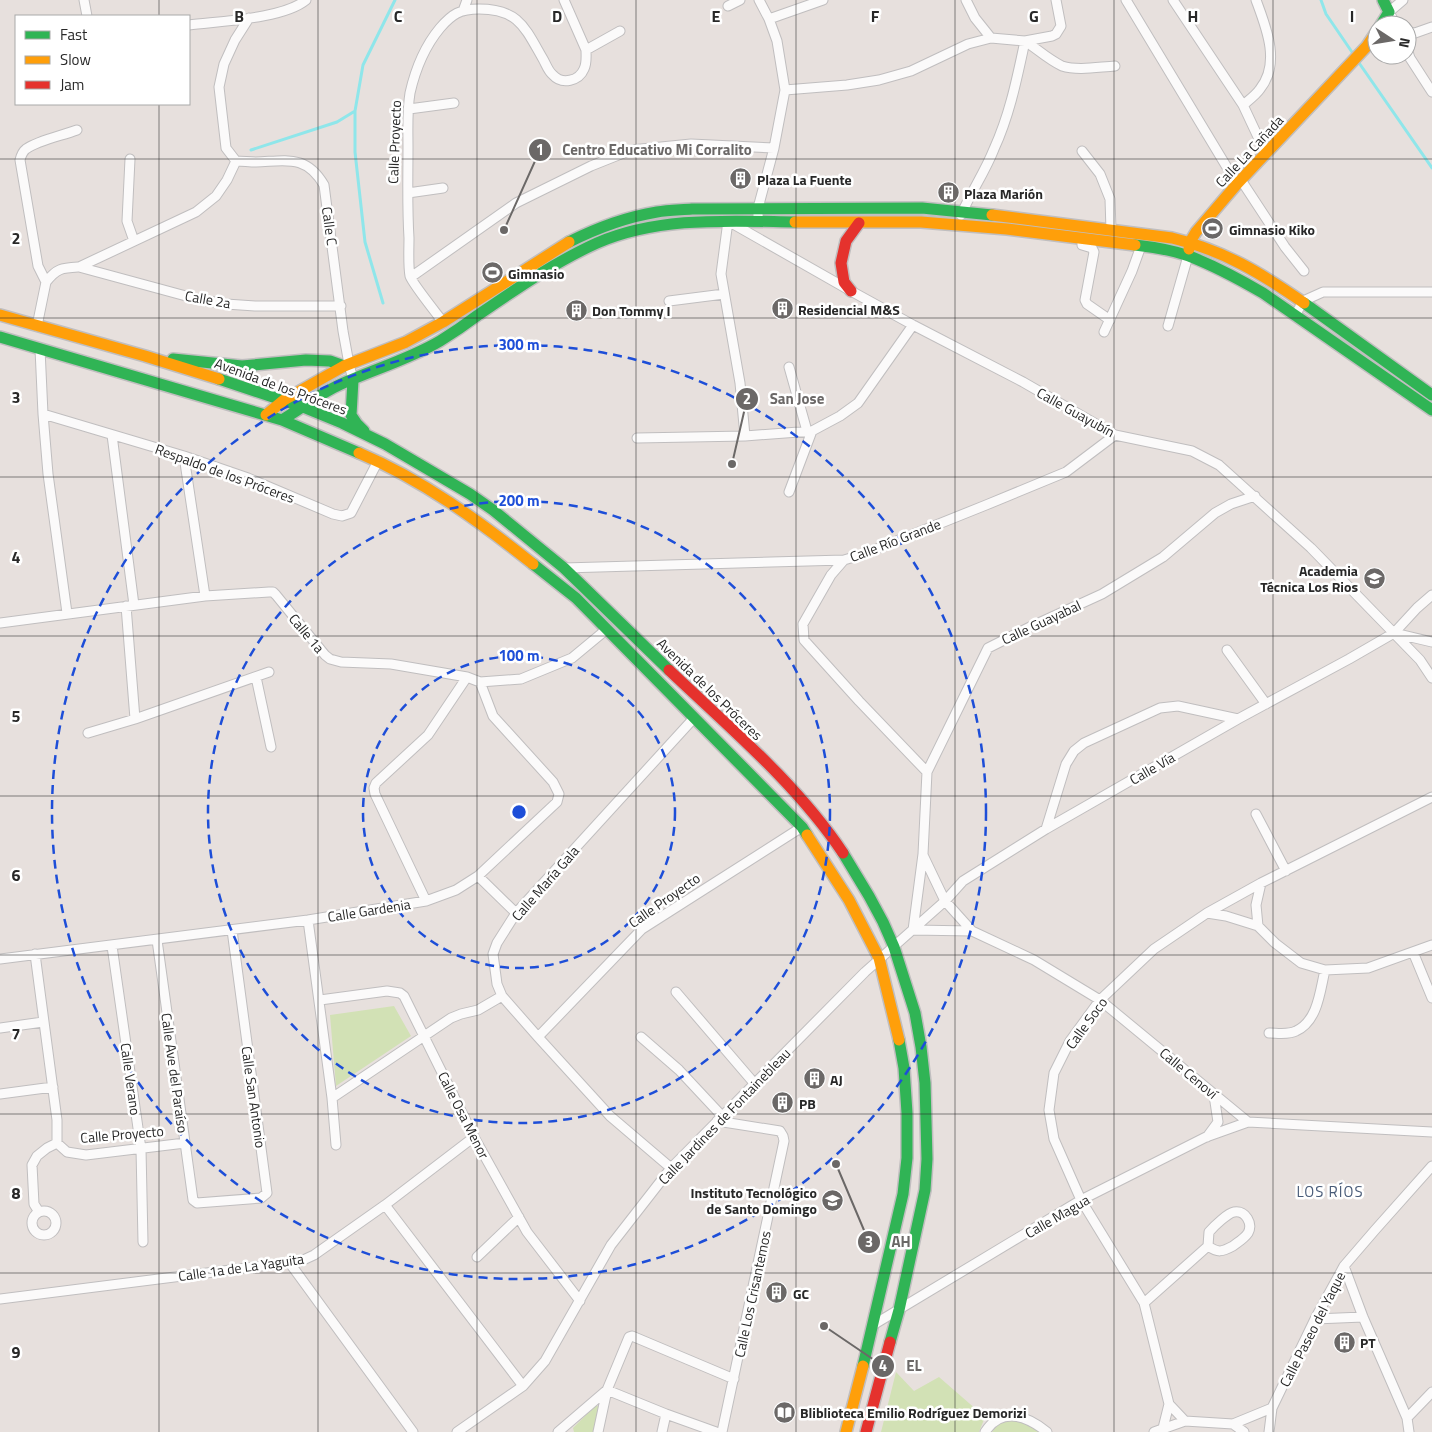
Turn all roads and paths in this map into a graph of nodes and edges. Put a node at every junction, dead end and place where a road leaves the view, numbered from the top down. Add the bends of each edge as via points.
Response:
1 (84, 0) edge
2 (306, 0) edge
3 (467, 0) edge
4 (564, 0) edge
5 (740, 0) edge
6 (759, 0) edge
7 (823, 0) edge
8 (966, 0) edge
9 (1056, 0) edge
10 (1126, 0) edge
11 (1173, 0) edge
12 (1256, 0) edge
13 (1383, 0) edge
14 (1403, 0) edge
15 (728, 6) dead end
16 (464, 10) junction
17 (1389, 12) junction
18 (87, 15) edge
19 (1387, 15) edge
20 (1391, 15) edge
21 (249, 18) junction
22 (769, 19) junction
23 (190, 25) edge
24 (1432, 27) edge
25 (620, 31) dead end
26 (1417, 32) edge
27 (991, 38) junction
28 (1025, 41) junction
29 (1367, 46) edge
30 (586, 50) junction
31 (1415, 65) edge
32 (1115, 66) dead end
33 (785, 90) junction
34 (1432, 92) edge
35 (454, 103) dead end
36 (1243, 106) junction
37 (408, 109) junction
38 (77, 130) dead end
39 (774, 148) junction
40 (1082, 151) dead end
41 (1266, 154) junction
42 (130, 158) dead end
43 (236, 161) junction
44 (1239, 182) junction
45 (443, 188) dead end
46 (408, 193) junction
47 (758, 208) junction
48 (962, 211) junction
49 (728, 221) junction
50 (758, 222) junction
51 (860, 223) junction
52 (956, 224) junction
53 (1111, 230) junction
54 (1082, 238) junction
55 (134, 241) junction
56 (1190, 242) junction
57 (1141, 246) junction
58 (1188, 256) junction
59 (79, 267) junction
60 (1304, 271) dead end
61 (410, 277) junction
62 (46, 282) junction
63 (851, 292) junction
64 (1432, 292) edge
65 (724, 294) junction
66 (670, 301) dead end
67 (1303, 301) junction
68 (340, 306) junction
69 (0, 315) edge
70 (1295, 316) junction
71 (1110, 320) junction
72 (443, 322) junction
73 (913, 325) junction
74 (37, 326) junction
75 (1168, 326) dead end
76 (1104, 332) dead end
77 (450, 334) junction
78 (0, 337) edge
79 (40, 349) junction
80 (145, 356) junction
81 (346, 365) junction
82 (789, 367) dead end
83 (353, 380) junction
84 (1432, 395) edge
85 (284, 400) junction
86 (303, 407) junction
87 (1432, 410) edge
88 (43, 414) junction
89 (266, 415) junction
90 (282, 420) junction
91 (809, 431) junction
92 (112, 435) junction
93 (1115, 435) junction
94 (745, 436) junction
95 (370, 437) junction
96 (637, 438) dead end
97 (184, 456) junction
98 (378, 461) junction
99 (789, 492) dead end
100 (1255, 496) junction
101 (844, 560) junction
102 (564, 568) junction
103 (1432, 595) edge
104 (205, 596) junction
105 (130, 605) junction
106 (67, 613) junction
107 (0, 623) edge
108 (607, 629) junction
109 (1394, 633) junction
110 (1432, 642) edge
111 (1227, 650) dead end
112 (269, 672) dead end
113 (256, 678) junction
114 (467, 678) junction
115 (1432, 678) edge
116 (480, 682) junction
117 (1266, 704) junction
118 (694, 718) junction
119 (135, 719) junction
120 (1238, 719) junction
121 (88, 732) dead end
122 (271, 747) dead end
123 (927, 772) junction
124 (1432, 797) edge
125 (1256, 814) dead end
126 (802, 827) junction
127 (1046, 829) junction
128 (923, 854) junction
129 (1286, 870) junction
130 (478, 876) junction
131 (1261, 883) junction
132 (426, 901) junction
133 (945, 901) junction
134 (516, 913) junction
135 (1207, 913) junction
136 (308, 920) junction
137 (1258, 926) junction
138 (232, 930) junction
139 (913, 930) junction
140 (972, 931) junction
141 (157, 940) junction
142 (1432, 945) edge
143 (112, 946) junction
144 (894, 947) junction
145 (1413, 952) junction
146 (35, 954) junction
147 (879, 958) junction
148 (0, 959) edge
149 (1325, 970) junction
150 (676, 992) dead end
151 (502, 996) junction
152 (1432, 998) edge
153 (320, 1000) junction
154 (1100, 1000) junction
155 (43, 1022) junction
156 (0, 1028) edge
157 (1269, 1033) dead end
158 (423, 1036) junction
159 (538, 1037) junction
160 (641, 1038) dead end
161 (754, 1083) junction
162 (53, 1087) junction
163 (0, 1094) edge
164 (1214, 1095) junction
165 (332, 1098) junction
166 (720, 1119) junction
167 (1248, 1122) junction
168 (1432, 1132) edge
169 (474, 1137) junction
170 (1206, 1137) junction
171 (185, 1143) junction
172 (57, 1144) junction
173 (336, 1145) dead end
174 (141, 1149) junction
175 (1432, 1166) edge
176 (671, 1168) junction
177 (1081, 1200) junction
178 (197, 1203) joint
179 (385, 1205) junction
180 (39, 1212) dead end
181 (519, 1217) junction
182 (143, 1242) dead end
183 (1208, 1246) junction
184 (478, 1257) dead end
185 (289, 1262) junction
186 (1344, 1266) junction
187 (0, 1298) edge
188 (580, 1301) junction
189 (1144, 1303) junction
190 (899, 1310) junction
191 (1363, 1316) junction
192 (1315, 1319) junction
193 (873, 1325) junction
194 (734, 1379) junction
195 (523, 1386) junction
196 (607, 1390) junction
197 (1432, 1392) edge
198 (1169, 1404) junction
199 (1272, 1408) junction
200 (666, 1414) junction
201 (1407, 1418) junction
202 (1185, 1422) junction
203 (1232, 1424) junction
204 (1163, 1428) junction
205 (460, 1431) edge
206 (413, 1432) edge
207 (558, 1432) edge
208 (598, 1432) edge
209 (662, 1432) edge
210 (716, 1432) edge
211 (722, 1432) edge
212 (846, 1432) edge
213 (866, 1432) edge
214 (985, 1432) edge
215 (1047, 1432) edge
216 (1154, 1432) edge
217 (1244, 1432) edge
218 (1269, 1432) edge
219 (1409, 1432) edge

1 - 18 street
2 - 21 street via 278,13
3 - 16 street
4 - 30 street
5 - 15 street
6 - 22 street
7 - 22 street
8 - 27 street
9 - 28 street via 1061,22 1059,31 1052,36
10 - 44 street
11 - 36 street
12 - 36 street via 1271,50 1271,63 1260,89
13 - 17 main road
14 - 17 street
16 - 30 street via 488,9 520,22 551,74 561,80 568,81 580,75 585,68
16 - 37 street, Calle Proyecto via 448,19 425,51
17 - 19 main road
17 - 20 street
21 - 23 street
21 - 43 street via 224,64 218,87 226,148
22 - 33 street via 777,41
24 - 26 street
25 - 30 street
27 - 28 street
27 - 33 street via 968,44 911,71 879,80
28 - 32 street via 1062,66
28 - 48 street via 1004,125
29 - 41 main road, Calle La Cañada
31 - 34 street
33 - 39 street
35 - 37 street
36 - 41 street
37 - 46 street, Calle Proyecto
38 - 62 street via 21,154 38,266
39 - 47 street
39 - 61 street via 691,144 631,150 516,203
40 - 53 street via 1100,174 1110,199
41 - 44 main road, Calle La Cañada
42 - 55 street via 128,221
43 - 55 street via 216,196 196,212
43 - 68 street, Calle C via 284,160 304,164 318,174 324,185
44 - 56 main road, Calle La Cañada
44 - 60 street
45 - 46 street
46 - 61 street, Calle Proyecto
47 - 48 main road
47 - 50 street
47 - 72 main road via 658,212 598,228 566,243
48 - 52 street
48 - 53 main road
49 - 50 main road
49 - 63 street, Calle Guayubín
49 - 65 street via 721,274
49 - 77 main road via 658,226 599,242 522,284
50 - 51 main road
51 - 52 main road
51 - 63 main road via 846,241 841,263 844,282
52 - 54 main road
53 - 56 main road
54 - 57 main road
54 - 71 street via 1082,245 1094,252 1085,300
55 - 59 street
56 - 58 main road, Calle La Cañada
56 - 67 main road via 1250,267
57 - 58 main road
57 - 71 street
58 - 70 main road via 1235,277
58 - 75 street
59 - 62 street via 57,270
59 - 68 street, Calle 2a via 226,304
61 - 72 street
62 - 74 street
63 - 73 street, Calle Guayubín
64 - 67 street via 1323,292
65 - 66 street
65 - 94 street via 740,383
67 - 70 street
67 - 84 main road
68 - 81 street, Calle C
69 - 74 main road, Avenida de los Próceres
70 - 87 main road
71 - 76 street
72 - 77 main road
72 - 81 main road via 406,342
73 - 91 street via 858,402 840,416
73 - 93 street, Calle Guayubín via 1023,382
74 - 80 main road, Avenida de los Próceres
77 - 83 main road via 420,351
78 - 79 main road
79 - 88 street
79 - 89 main road
80 - 81 main road via 242,366 306,360
80 - 85 main road, Avenida de los Próceres
81 - 83 street, Calle C
81 - 85 main road
82 - 91 street
83 - 86 main road
83 - 95 main road via 351,415
85 - 86 main road, Avenida de los Próceres
85 - 89 main road
86 - 90 main road
86 - 95 main road, Avenida de los Próceres
88 - 92 street, Respaldo de los Próceres
88 - 106 street
89 - 90 main road
90 - 98 main road
91 - 94 street
91 - 99 street
92 - 97 street, Respaldo de los Próceres
92 - 105 street
93 - 100 street, Calle Guayubín via 1192,451 1219,465
93 - 101 street, Calle Río Grande via 1066,472
94 - 96 street
95 - 102 main road, Avenida de los Próceres via 470,494
97 - 98 street, Respaldo de los Próceres via 342,516 351,513
97 - 104 street
98 - 108 main road via 445,499 486,527 576,598
100 - 109 street, Calle Guayubín
100 - 123 street, Calle Guayabal via 1215,513 1163,557 1102,594 988,648
101 - 102 street, Calle Río Grande
101 - 123 street via 831,574 804,624 804,640
102 - 144 main road, Avenida de los Próceres via 766,763 808,808 831,836 870,896
103 - 109 street, Calle Vía
104 - 105 street, Calle 1a
104 - 114 street, Calle 1a via 273,592 330,659 391,664
105 - 106 street, Calle 1a
105 - 119 street
106 - 107 street, Calle 1a
108 - 116 street, Calle 1a via 572,658 530,676
108 - 118 main road
109 - 110 street
109 - 115 street, Calle Guayubín
109 - 117 street, Calle Vía
111 - 117 street
112 - 113 street
113 - 119 street
113 - 122 street
114 - 116 street, Calle 1a
114 - 132 street via 428,735 374,788
116 - 130 street, Calle Gardenia via 493,716 554,782 559,794 557,802
117 - 120 street, Calle Vía
118 - 126 main road
118 - 134 street, Calle María Gala
119 - 121 street
120 - 127 street, Calle Vía
120 - 127 street via 1178,706 1160,708 1084,743 1066,764
123 - 128 street, Calle Guayabal
124 - 129 street, Calle Soco
125 - 129 street
126 - 147 main road via 849,900
126 - 159 street, Calle Proyecto via 642,929
127 - 133 street, Calle Vía via 963,881
128 - 133 street
128 - 139 street, Calle Guayabal
129 - 131 street, Calle Soco
130 - 132 street, Calle Gardenia via 456,890
130 - 134 street
131 - 135 street, Calle Soco
131 - 137 street via 1256,905
132 - 136 street, Calle Gardenia
133 - 139 street, Calle Vía
133 - 140 street
134 - 151 street, Calle María Gala via 493,954
135 - 137 street
135 - 154 street, Calle Soco via 1154,949
136 - 138 street, Calle Gardenia
136 - 153 street
137 - 149 street via 1301,963
138 - 141 street, Calle Gardenia
138 - 178 street, Calle San Antonio via 267,1192 261,1198
139 - 140 street
139 - 144 street, Calle Vía
140 - 154 street, Calle Cenoví via 1034,960
141 - 143 street, Calle Gardenia
141 - 171 street, Calle Ave del Paraíso
142 - 145 street
143 - 146 street, Calle Gardenia
143 - 174 street, Calle Verano
144 - 147 street, Calle Jardines de Fontainebleau
144 - 190 main road, Avenida de los Próceres via 920,1038 927,1122 925,1190
145 - 149 street via 1368,968
145 - 152 street
146 - 148 street, Calle Gardenia
146 - 155 street
147 - 161 street, Calle Jardines de Fontainebleau
147 - 193 main road via 898,1028 904,1068 907,1158 903,1194
149 - 157 street via 1313,1017 1295,1032
150 - 161 street
151 - 158 street via 478,1010 451,1018
151 - 159 street, Calle María Gala
153 - 158 street, Calle Osa Menor via 386,991 400,993
153 - 165 street
154 - 164 street, Calle Cenoví
154 - 177 street, Calle Soco via 1070,1041 1054,1073 1049,1110 1054,1139
155 - 156 street
155 - 162 street
158 - 165 street
158 - 169 street, Calle Osa Menor
159 - 176 street, Calle María Gala via 610,1116
160 - 166 street via 679,1070
161 - 166 street, Calle Jardines de Fontainebleau
162 - 163 street
162 - 172 street
164 - 167 street, Calle Cenoví
164 - 170 street via 1218,1122
165 - 173 street
166 - 176 street, Calle Jardines de Fontainebleau
166 - 194 street, Calle Los Crisantemos via 780,1131 784,1136
167 - 168 street
167 - 170 street, Calle Magua
169 - 179 street, Calle 1a de La Yaguita
169 - 181 street, Calle Osa Menor
170 - 177 street, Calle Magua
171 - 174 street, Calle Proyecto
171 - 178 street, Calle Ave del Paraíso via 193,1200
172 - 174 street, Calle Proyecto via 67,1152 86,1155
172 - 180 street via 37,1156 32,1165 34,1204
174 - 182 street, Calle Verano
175 - 186 street, Calle Paseo del Yaque
176 - 188 street, Calle Jardines de Fontainebleau via 611,1245
177 - 189 street, Calle Soco
177 - 190 street, Calle Magua
179 - 185 street, Calle 1a de La Yaguita via 314,1256
179 - 195 street
181 - 184 street
181 - 188 street, Calle Osa Menor
183 - 183 street via 1216,1251 1225,1251 1245,1238 1250,1223 1247,1217 1240,1212 1230,1213 1209,1232
183 - 189 street
185 - 187 street, Calle 1a de La Yaguita
185 - 206 street
186 - 191 street
186 - 192 street, Calle Paseo del Yaque
188 - 195 street, Calle Jardines de Fontainebleau via 545,1361
189 - 198 street, Calle Soco
190 - 193 street, Calle Magua
190 - 213 main road, Avenida de los Próceres
191 - 192 street
191 - 201 street
192 - 199 street, Calle Paseo del Yaque
193 - 212 main road
194 - 196 street via 632,1336 627,1339
194 - 211 street, Calle Los Crisantemos
195 - 205 street, Calle Jardines de Fontainebleau
196 - 200 street
196 - 207 street
196 - 208 street
197 - 201 street
198 - 202 street, Calle Soco
198 - 204 street, Calle Soco
199 - 203 street
199 - 218 street, Calle Paseo del Yaque
200 - 209 street
200 - 210 street
201 - 219 street
202 - 203 street
202 - 204 street
203 - 217 street
204 - 216 street
214 - 215 street via 994,1421 1014,1416

